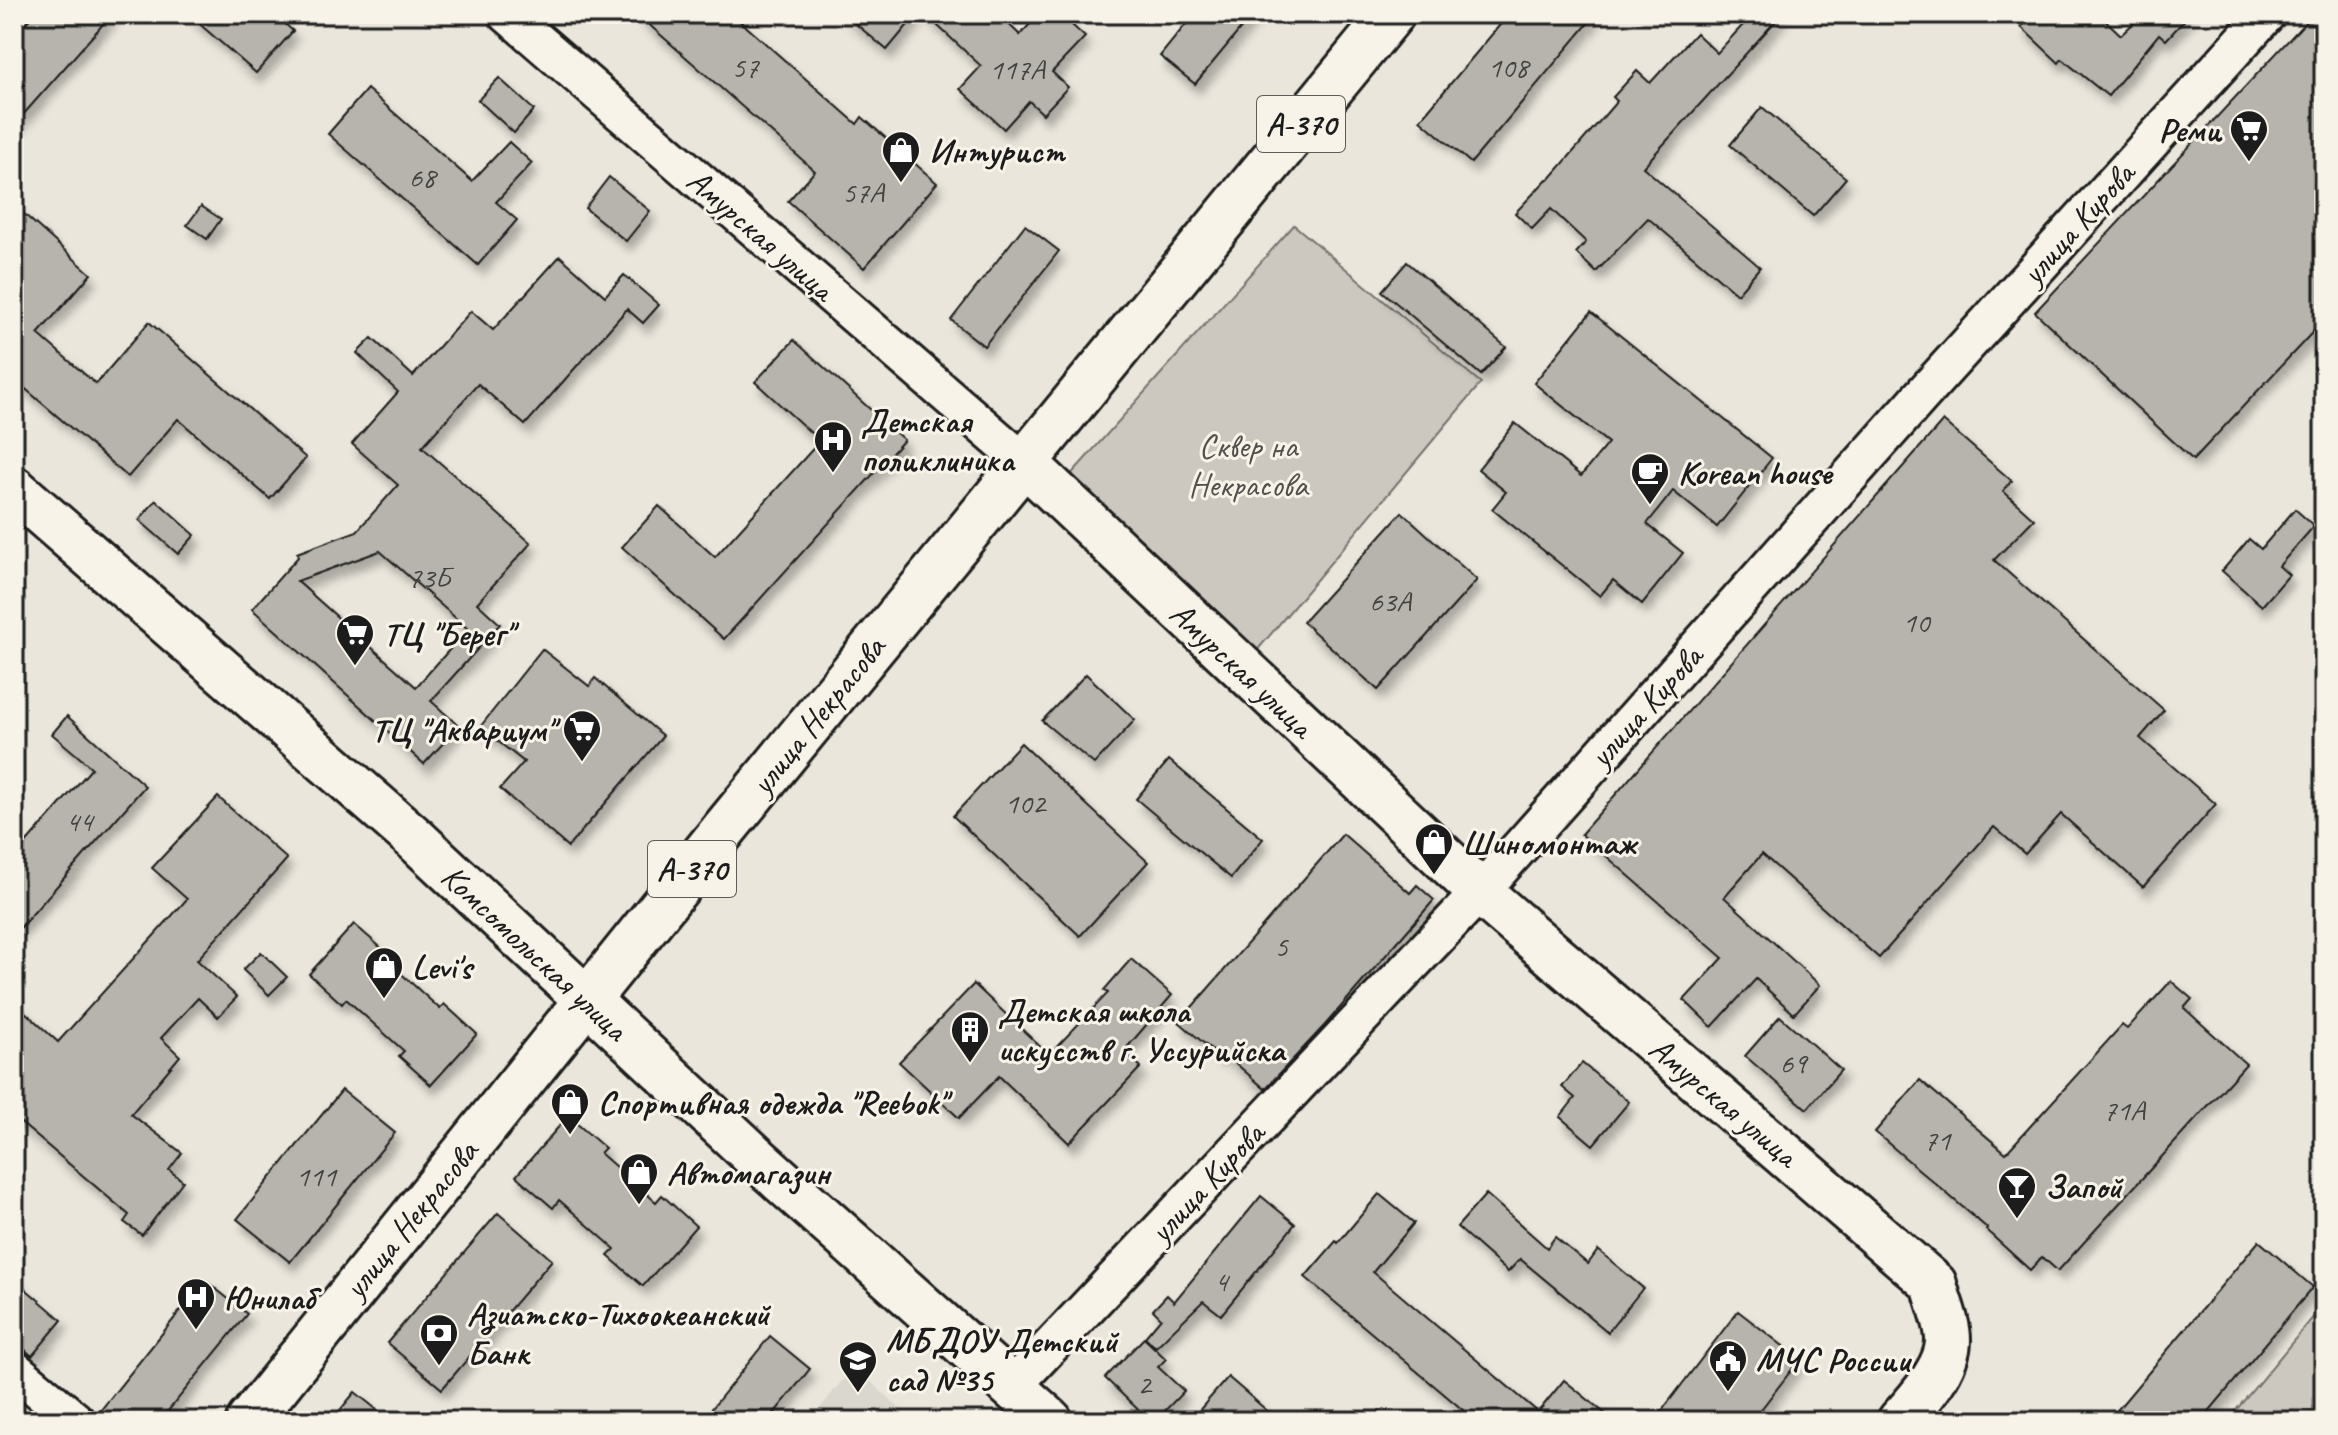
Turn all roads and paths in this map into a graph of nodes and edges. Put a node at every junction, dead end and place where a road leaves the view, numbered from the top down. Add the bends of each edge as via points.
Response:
1 (507, 14) edge
2 (1392, 14) edge
3 (2267, 14) edge
4 (1024, 462) junction
5 (14, 489) edge
6 (1480, 892) junction
7 (588, 1000) junction
8 (14, 1369) edge
9 (1012, 1387) junction
10 (76, 1421) edge
11 (249, 1421) edge
12 (1050, 1421) edge
13 (1900, 1421) edge

1 - 4 street, Амурская улица
2 - 4 main road, улица Некрасова / А-370
3 - 6 street, улица Кирова
4 - 6 main road, Амурская улица
4 - 7 main road, улица Некрасова / А-370
5 - 7 main road, Комсомольская улица via 382,810
6 - 9 street, улица Кирова
6 - 13 main road, Амурская улица via 1934,1284 1948,1340 1929,1388
7 - 9 main road, Комсомольская улица
7 - 11 main road, улица Некрасова / А-370
8 - 10 street
9 - 12 main road, Комсомольская улица

